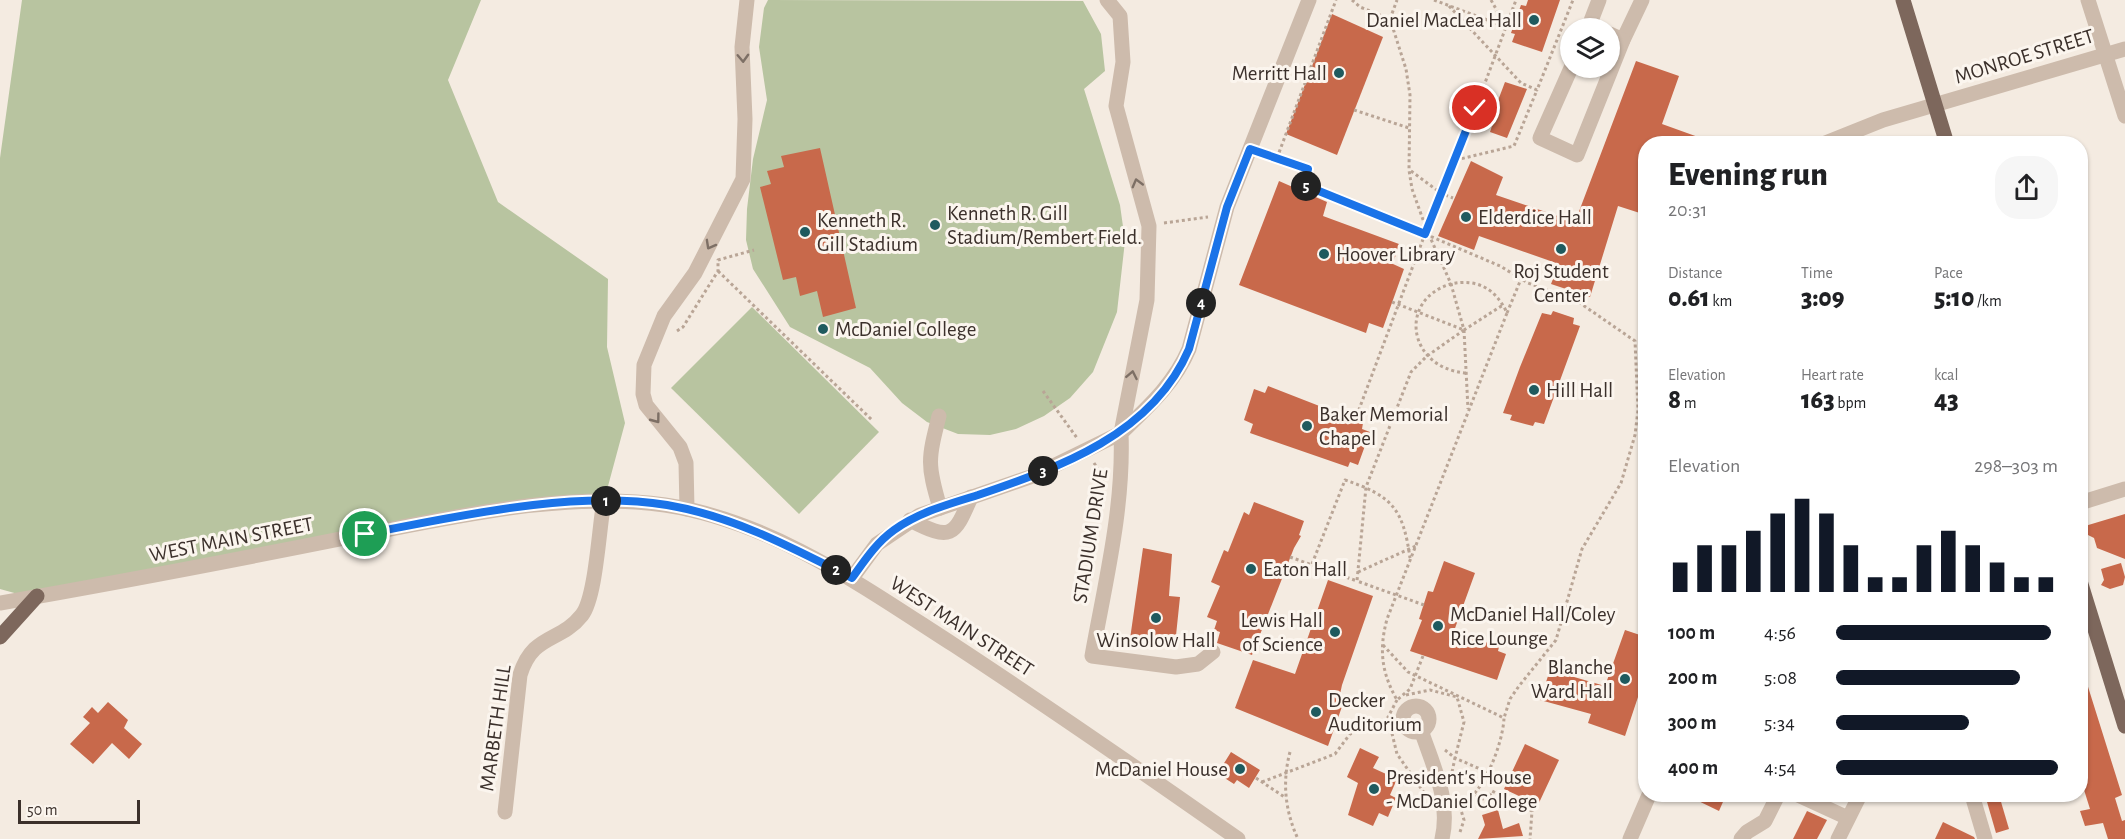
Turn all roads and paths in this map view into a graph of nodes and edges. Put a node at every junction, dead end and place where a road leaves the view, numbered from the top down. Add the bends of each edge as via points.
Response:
1 (747, 0) edge
2 (1107, 0) edge
3 (1309, 0) edge
4 (1336, 0) edge
5 (1352, 0) edge
6 (1397, 0) edge
7 (1434, 0) edge
8 (1491, 0) edge
9 (1516, 0) edge
10 (1573, 0) edge
11 (1599, 0) edge
12 (1642, 0) edge
13 (1903, 0) edge
14 (2088, 0) edge
15 (1447, 5) junction
16 (1594, 18) edge
17 (1390, 19) junction
18 (1506, 27) junction
19 (1620, 31) edge
20 (2125, 48) edge
21 (2106, 54) junction
22 (1495, 56) junction
23 (1567, 78) edge
24 (1602, 78) edge
25 (1537, 90) junction
26 (1935, 105) junction
27 (1354, 110) dead end
28 (2125, 116) edge
29 (1409, 128) junction
30 (1843, 136) edge
31 (1945, 136) edge
32 (1250, 149) junction
33 (1277, 158) junction
34 (1456, 160) junction
35 (1409, 170) junction
36 (1442, 194) junction
37 (1454, 198) dead end
38 (1213, 210) dead end
39 (1155, 225) dead end
40 (1426, 228) junction
41 (1425, 234) junction
42 (1430, 236) junction
43 (754, 250) dead end
44 (718, 271) junction
45 (1521, 279) junction
46 (1451, 284) junction
47 (1392, 302) dead end
48 (1398, 304) junction
49 (1503, 305) junction
50 (1419, 312) junction
51 (1507, 313) junction
52 (1464, 330) junction
53 (677, 331) dead end
54 (1427, 356) junction
55 (1466, 373) junction
56 (1468, 411) junction
57 (939, 416) dead end
58 (872, 420) dead end
59 (1355, 420) dead end
60 (1121, 433) junction
61 (1366, 487) junction
62 (2125, 489) edge
63 (971, 497) junction
64 (603, 501) junction
65 (2088, 501) edge
66 (940, 508) junction
67 (687, 509) junction
68 (910, 520) junction
69 (1416, 546) junction
70 (1409, 549) junction
71 (1290, 557) dead end
72 (1411, 560) junction
73 (1312, 564) junction
74 (1358, 572) junction
75 (852, 578) junction
76 (1357, 581) junction
77 (1397, 595) junction
78 (38, 596) junction
79 (0, 603) edge
80 (1424, 605) dead end
81 (2088, 607) edge
82 (0, 637) edge
83 (1382, 644) junction
84 (1213, 652) dead end
85 (1423, 656) dead end
86 (1415, 675) junction
87 (1404, 695) junction
88 (1456, 697) junction
89 (1397, 700) junction
90 (1388, 718) junction
91 (1504, 718) junction
92 (2125, 726) edge
93 (1421, 730) dead end
94 (1290, 752) dead end
95 (1286, 771) junction
96 (1487, 772) junction
97 (1256, 778) dead end
98 (1262, 782) junction
99 (1476, 795) junction
100 (1286, 798) junction
101 (1428, 799) dead end
102 (1646, 802) edge
103 (1774, 802) edge
104 (1813, 802) edge
105 (1856, 802) edge
106 (1974, 802) edge
107 (1453, 806) dead end
108 (505, 812) dead end
109 (1848, 818) junction
110 (1238, 839) edge
111 (1298, 839) edge
112 (1442, 839) edge
113 (1530, 839) edge
114 (1630, 839) edge
115 (1741, 839) edge
116 (1838, 839) edge
117 (1985, 839) edge

1 -> 67 street via 742,47 743,179 694,273 664,316 644,365 646,405 680,447 686,463
60 -> 2 street, STADIUM DRIVE via 1147,300 1149,226 1116,106 1123,62 1120,16
3 - 32 street
4 - 33 path
5 - 17 path
6 - 17 path
7 - 15 path
8 - 18 path
9 - 18 path
10 - 25 path
11 - 16 street
12 - 19 street
13 - 26 main road
14 - 21 street
15 - 18 path
15 - 22 path
17 - 29 path via 1406,69
18 - 22 path
20 - 21 street, MONROE STREET
21 - 26 street, MONROE STREET
21 - 28 street
22 - 25 path via 1521,83
22 - 34 path
23 - 24 street via 1540,138 1577,155
25 - 34 path via 1514,146
26 - 30 street, MONROE STREET
26 - 31 main road
27 - 29 path
29 - 35 path
32 - 33 path
32 - 60 street via 1227,207 1180,371
33 - 41 path via 1308,169 1304,185
34 - 36 path
35 - 36 path
35 - 40 path
36 - 37 path
36 - 40 path
38 - 39 path via 1211,217
40 - 41 path
40 - 42 path
41 - 42 path
41 - 48 path
42 - 45 path
42 - 46 path
43 - 44 path via 718,260
44 - 53 path
44 - 58 path
45 - 51 path
45 - 91 path via 1577,302 1635,341 1638,410 1621,483 1582,549 1556,640 1510,699
46 - 49 path via 1469,281 1483,286
46 - 50 path via 1429,296
46 - 52 path
47 - 48 path
48 - 50 path
48 - 59 path
49 - 51 path
49 - 52 path
50 - 52 path
50 - 54 path via 1418,339
51 - 56 path
52 - 54 path
52 - 55 path
54 - 55 path via 1442,368
54 - 61 path via 1411,372
55 - 56 path
56 - 69 path
57 - 66 street via 929,472
60 - 63 street via 1033,476
60 - 84 street, STADIUM DRIVE via 1123,469 1092,656 1176,667 1198,664
61 - 70 path via 1392,504
61 - 73 path via 1345,480
61 - 74 path
62 - 65 street
63 - 66 street
63 - 68 street via 958,527 946,533
64 - 67 street, WEST MAIN STREET
64 - 78 street, WEST MAIN STREET via 489,512
64 - 108 street, MARBETH HILL via 587,607 573,624 530,652 520,675
66 - 68 street
67 - 75 street, WEST MAIN STREET via 749,529
68 - 75 street via 877,544
69 - 70 path
69 - 72 path
70 - 72 path
70 - 74 path
71 - 73 path
72 - 77 path
73 - 76 path
74 - 76 path
75 - 110 street, WEST MAIN STREET via 1080,728
76 - 77 path
77 - 80 path
77 - 83 path
78 - 79 street, WEST MAIN STREET
78 - 82 main road
81 - 92 main road
83 - 86 path
83 - 89 path via 1385,678
85 - 86 path
86 - 87 path
86 - 88 path
87 - 88 path via 1430,690
87 - 89 path
88 - 91 path
88 - 96 path via 1464,722 1455,758
89 - 90 path
90 - 95 path via 1350,735 1335,754
90 - 101 path via 1397,754
91 - 96 path via 1501,742
93 - 112 street via 1444,800
94 - 95 path
95 - 98 path
95 - 100 path
96 - 99 path
97 - 98 path
98 - 100 path
99 - 107 path
99 - 113 path via 1487,801 1492,790 1532,811
100 - 111 path
102 - 114 street
103 - 115 street via 1765,821
104 - 109 street
105 - 109 street
106 - 117 street
109 - 116 street

